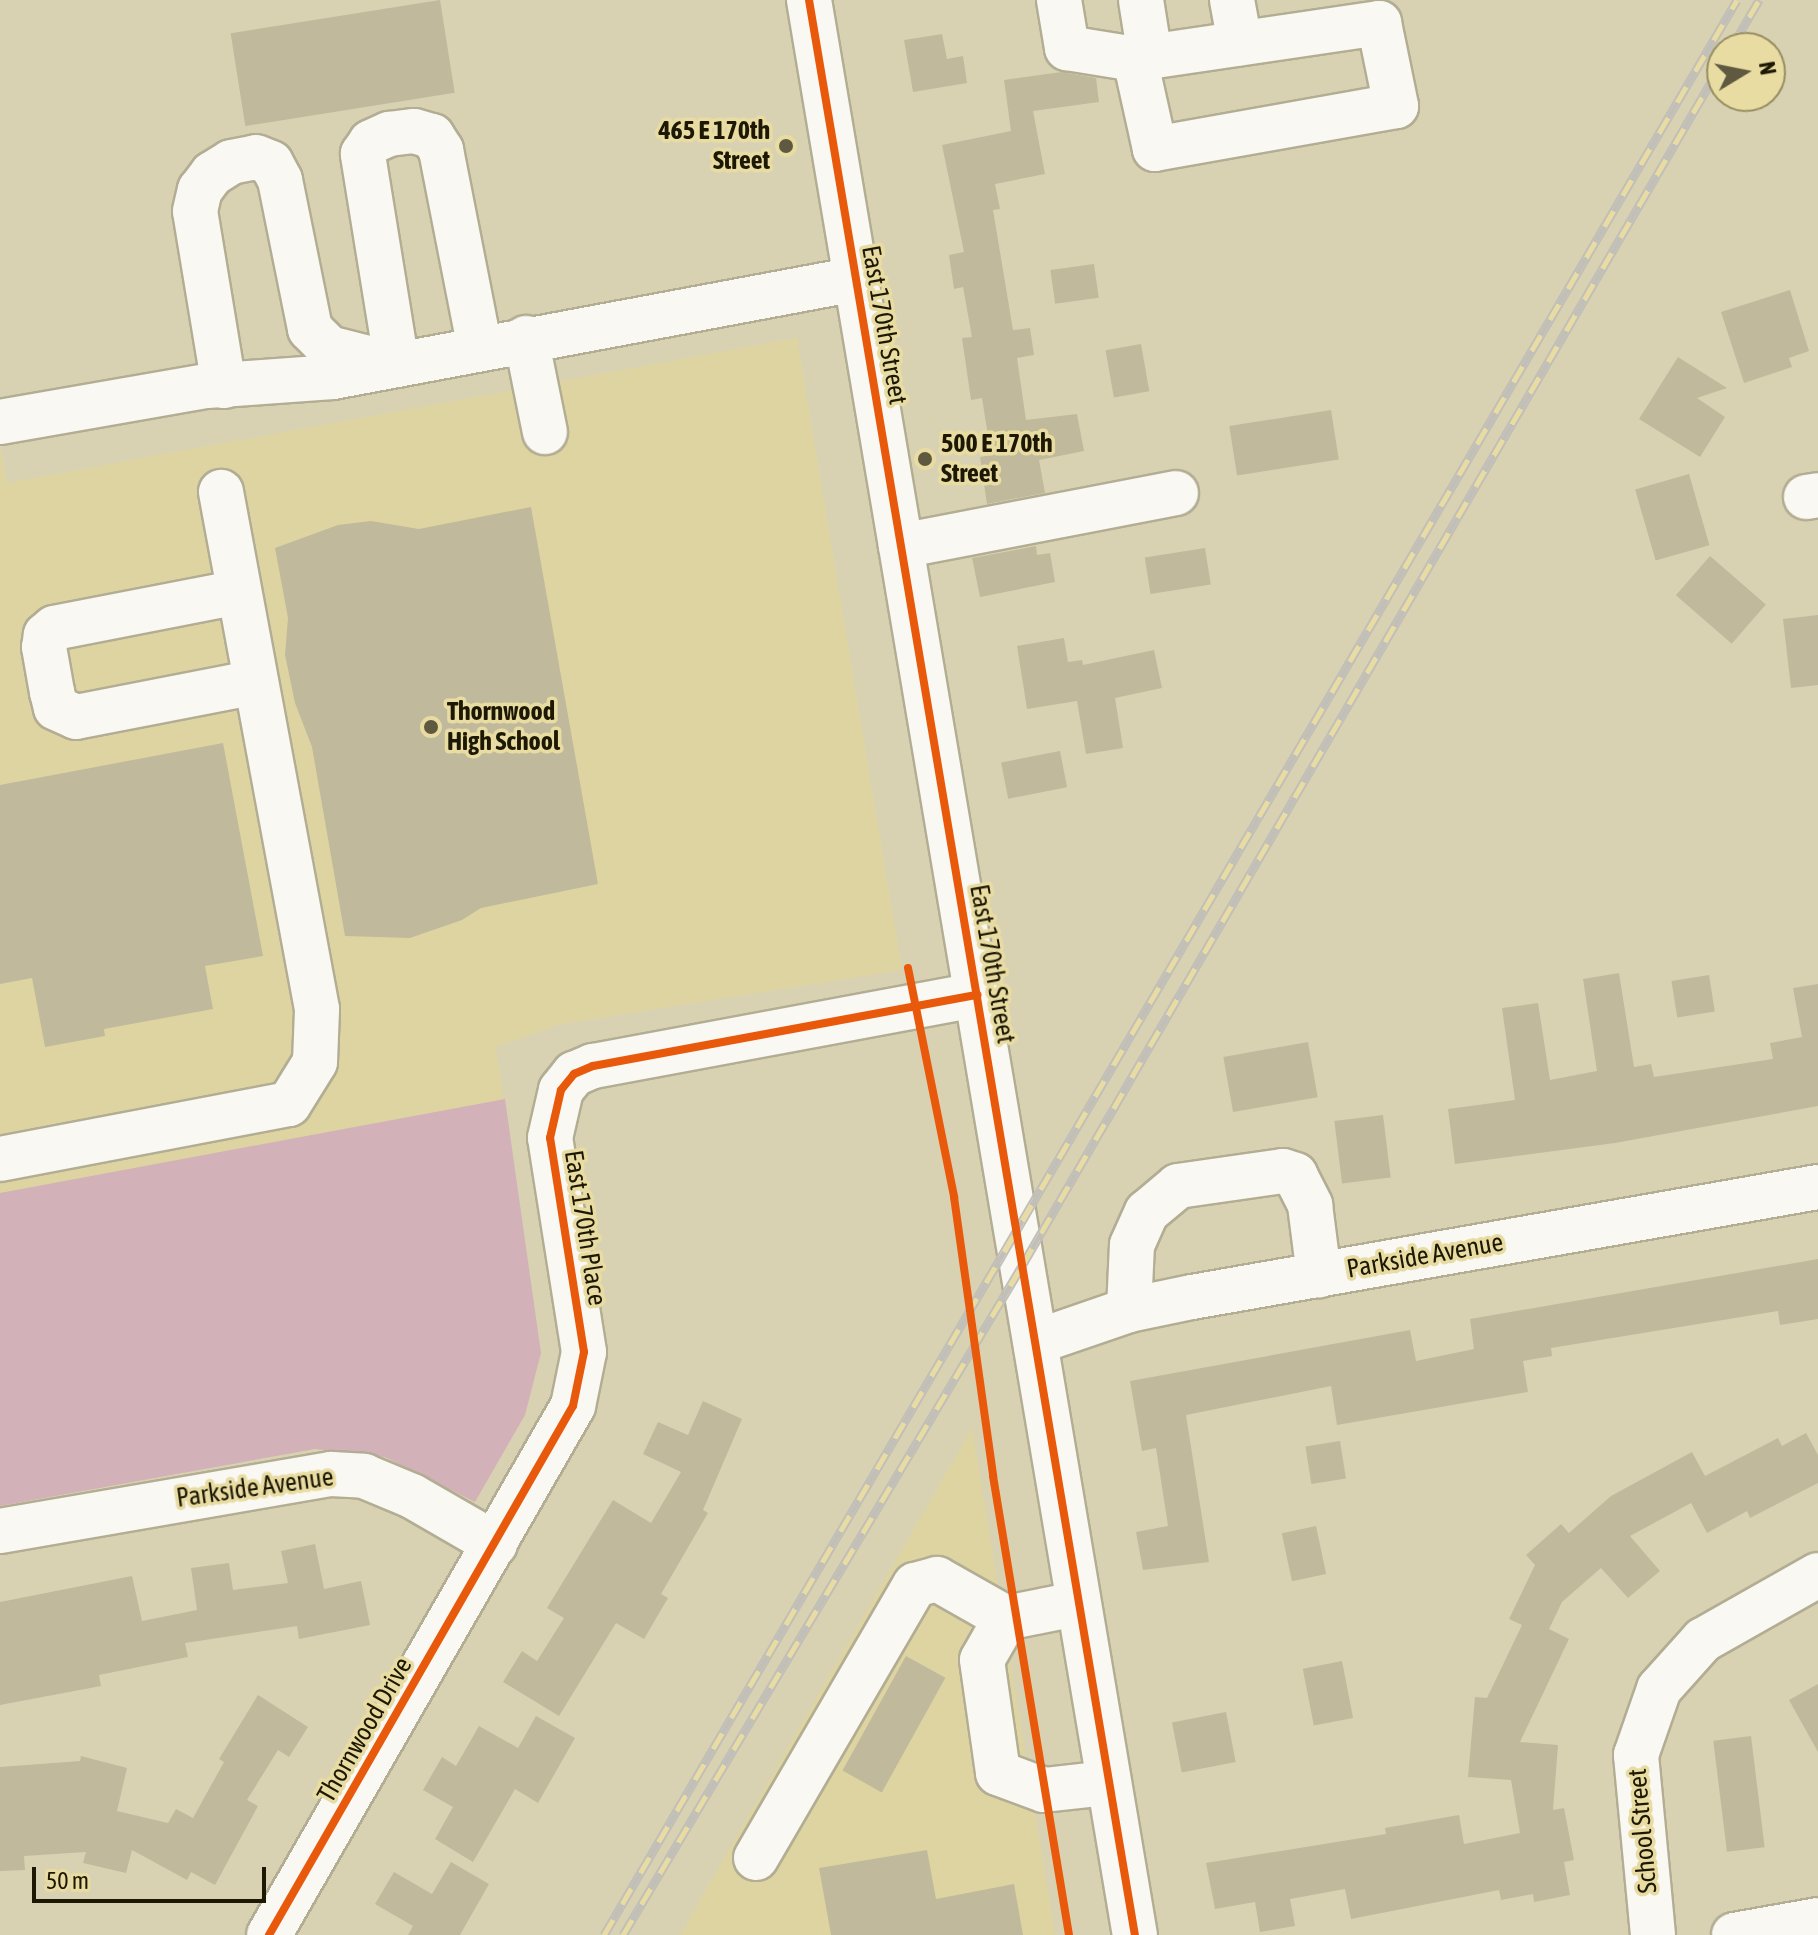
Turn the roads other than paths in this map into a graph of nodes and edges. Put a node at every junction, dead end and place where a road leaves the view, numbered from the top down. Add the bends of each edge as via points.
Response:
1 (809, 0) edge
2 (1059, 0) edge
3 (1141, 0) edge
4 (1232, 0) edge
5 (1240, 43) junction
6 (1143, 58) junction
7 (856, 279) junction
8 (526, 338) junction
9 (480, 348) junction
10 (397, 365) junction
11 (224, 386) junction
12 (0, 422) edge
13 (545, 432) dead end
14 (221, 492) dead end
15 (1176, 493) dead end
16 (901, 546) junction
17 (239, 592) junction
18 (256, 682) junction
19 (977, 995) junction
20 (0, 1159) edge
21 (1818, 1187) edge
22 (1319, 1275) junction
23 (1129, 1310) junction
24 (1036, 1342) junction
25 (0, 1531) edge
26 (495, 1544) junction
27 (1818, 1575) edge
28 (1076, 1604) junction
29 (1006, 1618) junction
30 (1106, 1783) junction
31 (756, 1858) dead end
32 (1818, 1920) edge
33 (269, 1935) edge
34 (1135, 1935) edge
35 (1653, 1935) edge
36 (1734, 1935) edge

1 - 7 street, East 170th Street
2 - 6 street via 1067,48
3 - 6 street
4 - 5 street
5 - 6 street
5 - 6 street via 1379,23 1396,106 1155,149
7 - 8 street
7 - 16 street, East 170th Street
8 - 9 street
8 - 13 street
9 - 10 street
9 - 10 street via 441,150 432,136 414,131 371,142 363,154
10 - 11 street via 333,377
10 - 11 street via 329,348 310,329 280,180 271,163 256,157 231,162 212,174 200,190 195,211
11 - 12 street
14 - 17 street
15 - 16 street
16 - 19 street, East 170th Street
17 - 18 street
17 - 18 street via 54,628 44,647 49,677 56,708 76,717
18 - 20 street via 317,1009 315,1062 289,1104
19 - 24 street, East 170th Street
19 - 26 street, East 170th Place via 593,1066 574,1074 552,1113 550,1138 584,1352 581,1379 573,1406
21 - 22 street, Parkside Avenue
22 - 23 street, Parkside Avenue
22 - 23 street via 1310,1205 1295,1175 1283,1171 1178,1186 1147,1212 1132,1245
23 - 24 street, Parkside Avenue
24 - 28 street, East 170th Street
25 - 26 street, Parkside Avenue via 331,1474 364,1476 412,1496
26 - 33 street, Thornwood Drive
27 - 35 street, School Street via 1703,1640 1659,1689 1636,1755
28 - 29 street
28 - 30 street, East 170th Street
29 - 30 street via 982,1660 998,1773 1044,1790
29 - 31 street via 937,1579 915,1585
30 - 34 street, East 170th Street
32 - 36 street

